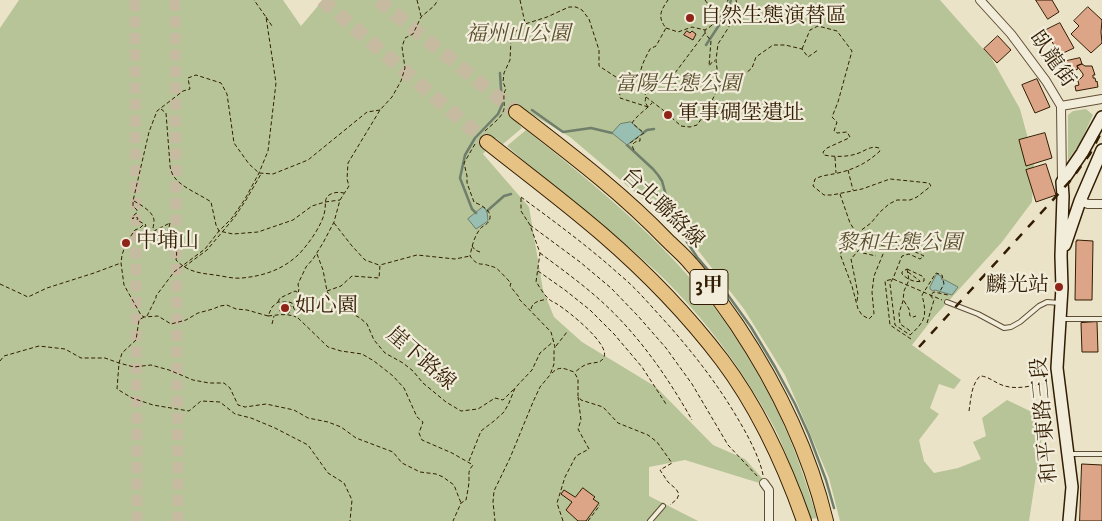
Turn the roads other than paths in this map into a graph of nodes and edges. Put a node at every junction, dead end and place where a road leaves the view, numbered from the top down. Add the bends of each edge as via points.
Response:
1 (980, 0) edge
2 (1102, 99) edge
3 (1061, 106) junction
4 (516, 112) tunnel mouth
5 (1102, 116) edge
6 (483, 138) tunnel mouth
7 (1102, 150) edge
8 (1062, 182) junction
9 (1063, 196) junction
10 (1080, 201) junction
11 (1102, 204) edge
12 (1061, 256) junction
13 (947, 302) road end
14 (1060, 303) junction
15 (1060, 319) junction
16 (1102, 319) edge
17 (1068, 454) junction
18 (1102, 454) edge
19 (764, 483) road end
20 (663, 506) road end
21 (825, 520) edge
22 (650, 521) edge
23 (769, 521) edge
24 (804, 521) edge
25 (1069, 521) edge

1 - 3 street, 臥龍街 via 1011,34
2 - 3 street
3 - 8 street, 臥龍街
4 - 21 highway, 台北聯絡線 / 3甲 via 628,201 691,264 721,301 786,409 803,447
5 - 8 main road via 1082,154
6 - 24 highway, 3甲 via 603,234 692,324 722,360 762,424 780,458
7 - 10 main road, 和平東路三段
8 - 9 main road, 和平東路三段
9 - 10 main road via 1067,201
9 - 12 main road, 和平東路三段
10 - 11 street
10 - 12 main road, 和平東路三段
12 - 14 main road, 和平東路三段
13 - 14 lane via 1004,328 1020,322 1039,306 1048,302
14 - 15 main road, 和平東路三段
15 - 16 lane
15 - 17 main road, 和平東路三段 via 1057,368
17 - 18 lane
17 - 25 main road, 和平東路三段 via 1072,487
19 - 23 street via 770,495
20 - 22 lane

